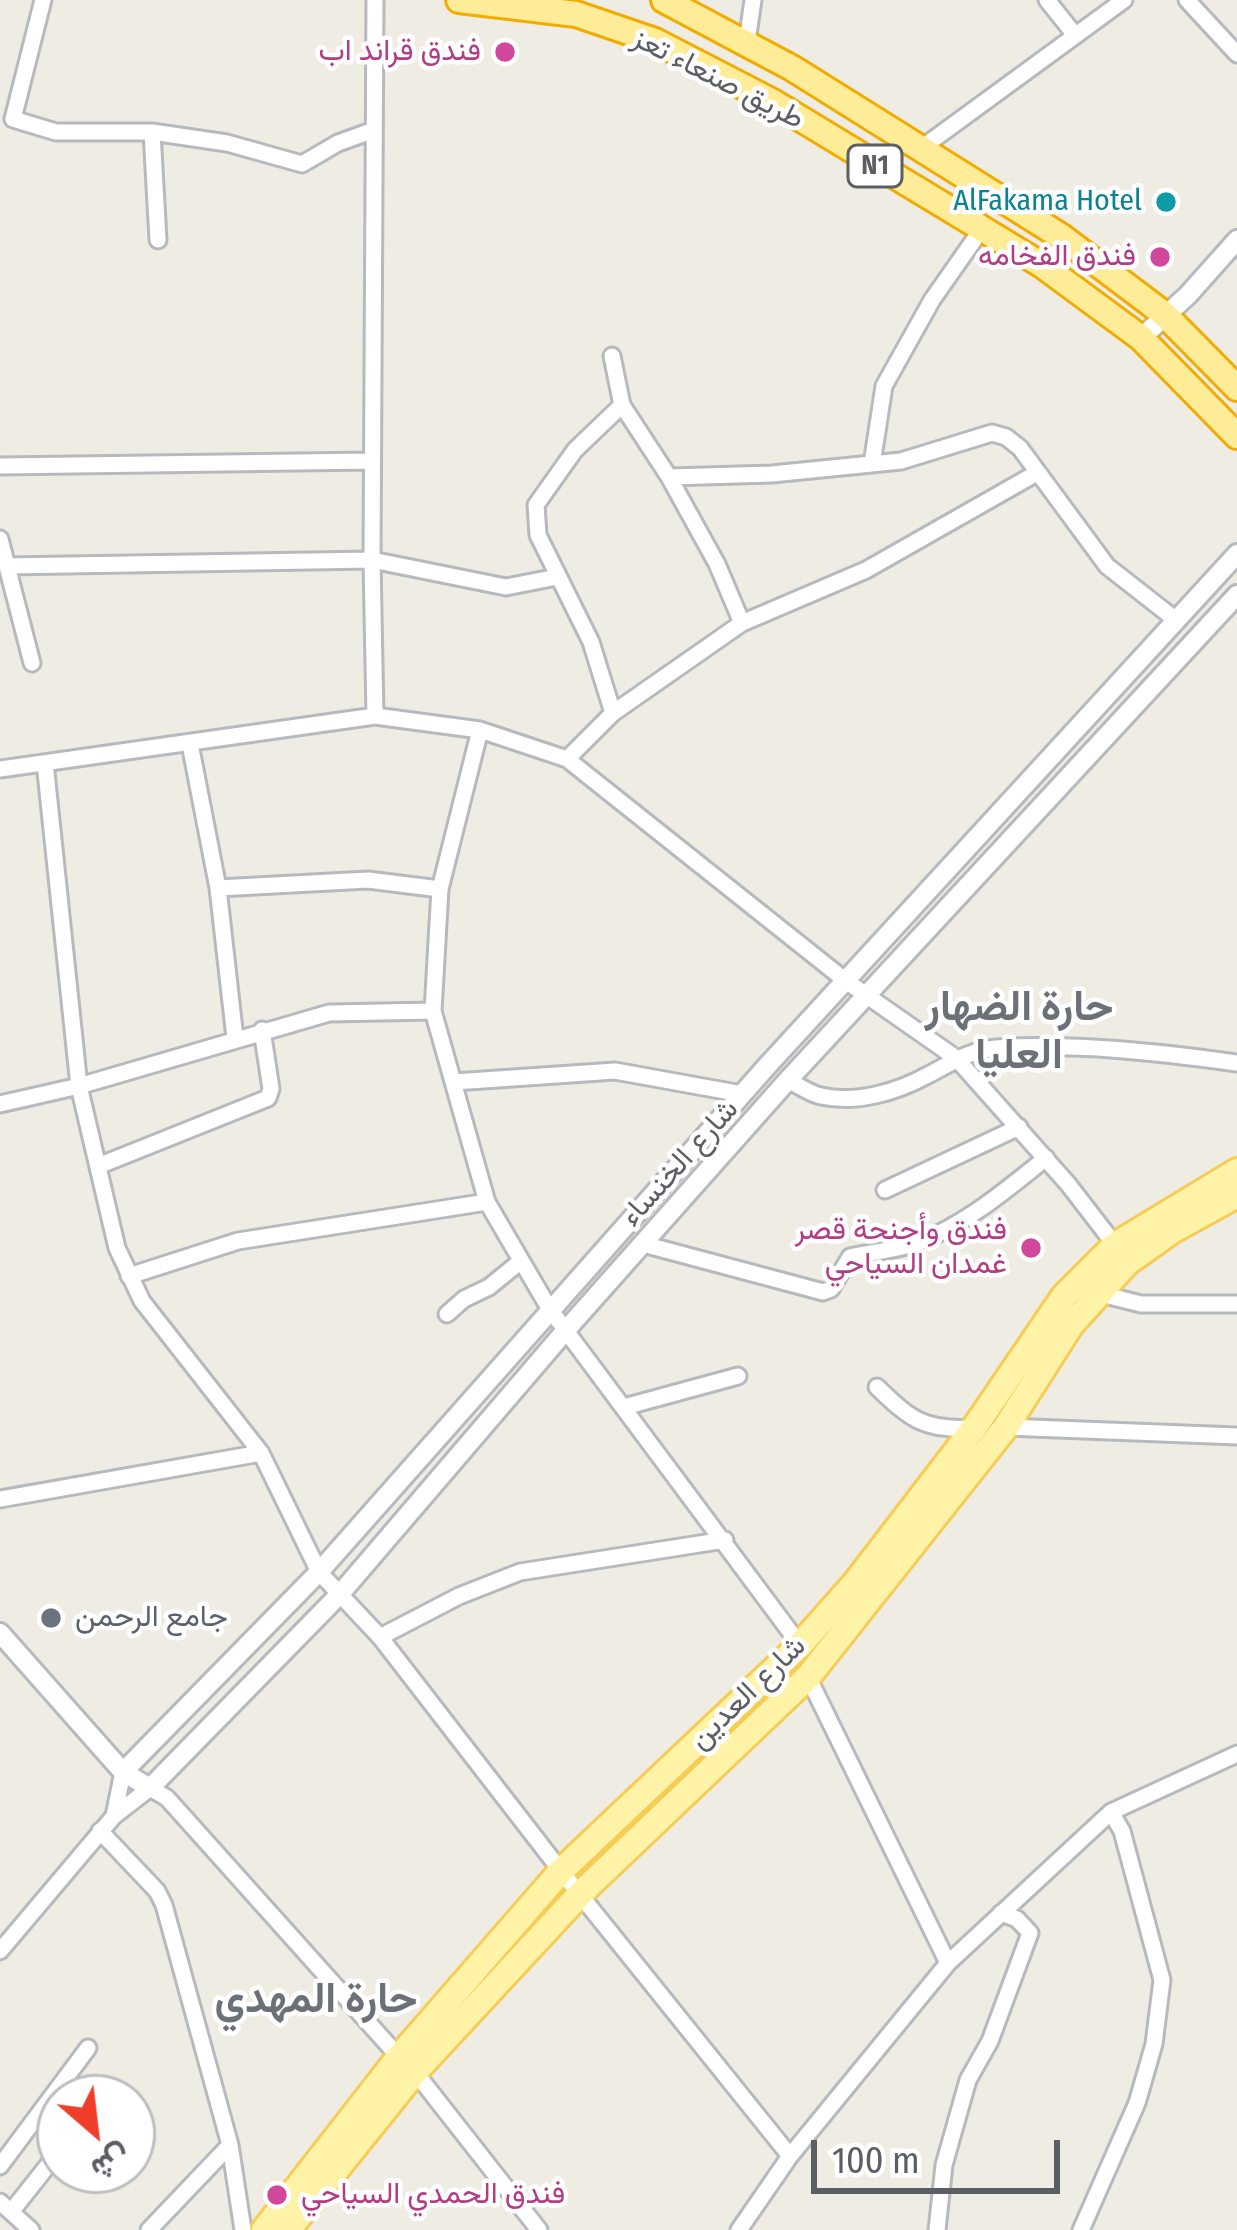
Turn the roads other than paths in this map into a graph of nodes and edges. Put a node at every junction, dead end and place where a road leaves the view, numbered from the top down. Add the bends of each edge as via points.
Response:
1 (43, 0) edge
2 (374, 0) edge
3 (459, 0) edge
4 (664, 0) edge
5 (753, 0) edge
6 (1047, 0) edge
7 (1124, 0) edge
8 (1187, 0) edge
9 (1076, 35) junction
10 (747, 42) junction
11 (1237, 55) edge
12 (792, 68) junction
13 (772, 102) junction
14 (6, 118) edge
15 (374, 130) junction
16 (152, 132) junction
17 (922, 147) junction
18 (981, 230) junction
19 (158, 240) dead end
20 (1237, 240) edge
21 (1164, 314) junction
22 (1142, 338) junction
23 (612, 356) dead end
24 (1237, 388) edge
25 (622, 405) junction
26 (1237, 436) edge
27 (372, 461) junction
28 (872, 464) junction
29 (0, 466) edge
30 (1035, 474) junction
31 (669, 477) junction
32 (0, 539) edge
33 (1237, 554) edge
34 (372, 560) junction
35 (7, 566) junction
36 (557, 577) junction
37 (1237, 595) edge
38 (1176, 620) junction
39 (742, 623) junction
40 (32, 663) dead end
41 (613, 713) junction
42 (375, 716) junction
43 (480, 730) junction
44 (190, 744) junction
45 (567, 758) junction
46 (45, 763) junction
47 (0, 769) edge
48 (218, 888) junction
49 (440, 889) junction
50 (846, 982) junction
51 (865, 995) junction
52 (433, 1011) junction
53 (262, 1030) junction
54 (236, 1038) junction
55 (956, 1058) junction
56 (1237, 1063) edge
57 (788, 1080) junction
58 (454, 1082) junction
59 (79, 1086) junction
60 (742, 1094) junction
61 (0, 1104) edge
62 (1019, 1127) junction
63 (1046, 1158) junction
64 (98, 1166) junction
65 (1237, 1171) edge
66 (885, 1190) dead end
67 (1237, 1195) edge
68 (487, 1202) junction
69 (643, 1244) junction
70 (1115, 1245) junction
71 (520, 1261) junction
72 (129, 1276) junction
73 (1101, 1294) junction
74 (1237, 1304) edge
75 (549, 1308) junction
76 (447, 1314) dead end
77 (566, 1330) junction
78 (738, 1376) dead end
79 (877, 1387) dead end
80 (624, 1407) junction
81 (1006, 1427) junction
82 (974, 1428) junction
83 (1237, 1436) edge
84 (261, 1453) junction
85 (0, 1499) edge
86 (725, 1540) junction
87 (319, 1572) junction
88 (340, 1594) junction
89 (0, 1633) edge
90 (380, 1637) junction
91 (800, 1645) junction
92 (808, 1677) junction
93 (1237, 1754) edge
94 (123, 1772) junction
95 (150, 1788) junction
96 (1111, 1812) junction
97 (114, 1816) junction
98 (100, 1831) junction
99 (561, 1871) junction
100 (580, 1894) junction
101 (1001, 1913) junction
102 (2, 1943) edge
103 (948, 1963) junction
104 (88, 2048) dead end
105 (407, 2064) junction
106 (230, 2145) junction
107 (790, 2156) junction
108 (0, 2166) edge
109 (36, 2175) edge
110 (6, 2207) edge
111 (535, 2228) edge
112 (31, 2230) edge
113 (149, 2230) edge
114 (243, 2230) edge
115 (264, 2230) edge
116 (288, 2230) edge
117 (740, 2230) edge
118 (938, 2230) edge
119 (1082, 2230) edge

1 - 14 street
2 - 15 street
3 - 13 highway, طريق صنعاء تعز / N1 via 576,14 655,41
4 - 10 highway, طريق صنعاء تعز / N1
5 - 10 street
6 - 9 street
7 - 9 street
8 - 11 street
9 - 17 street
10 - 12 highway, طريق صنعاء تعز / N1
12 - 13 highway
12 - 17 highway, طريق صنعاء تعز / N1
13 - 18 highway, طريق صنعاء تعز / N1
14 - 16 street via 56,132
15 - 16 street via 302,164
15 - 27 street
16 - 19 street
17 - 21 highway, طريق صنعاء تعز / N1
18 - 22 highway, طريق صنعاء تعز / N1
18 - 28 street via 884,386
20 - 21 street
21 - 22 street
21 - 24 highway, طريق صنعاء تعز / N1
22 - 26 highway, طريق صنعاء تعز / N1
23 - 25 street
25 - 31 street
25 - 36 street via 575,450 536,505 538,535
27 - 29 street
27 - 34 street
28 - 30 street via 992,433 1020,448
28 - 31 street
30 - 38 street via 1107,566
30 - 39 street via 866,570
31 - 39 street
32 - 35 street
33 - 38 street, شارع الخنساء
34 - 35 street
34 - 36 street via 506,587
34 - 42 street
35 - 40 street
36 - 41 street via 591,642
37 - 51 street, شارع الخنساء
38 - 50 street, شارع الخنساء
39 - 41 street
41 - 45 street
42 - 43 street
42 - 44 street
43 - 45 street
43 - 49 street
44 - 46 street
44 - 48 street
45 - 50 street
46 - 47 street
46 - 59 street
48 - 49 street via 368,880
48 - 54 street
49 - 52 street
50 - 51 street
50 - 60 street, شارع الخنساء
51 - 55 street
51 - 57 street, شارع الخنساء
52 - 53 street via 329,1013
52 - 58 street
53 - 54 street
53 - 64 street via 268,1098
54 - 59 street
55 - 56 street via 989,1048 1124,1048
55 - 57 street via 900,1088 860,1098 818,1096
55 - 62 street
57 - 69 street, شارع الخنساء
58 - 60 street via 615,1070
58 - 68 street
59 - 61 street
59 - 64 street
60 - 75 street, شارع الخنساء
62 - 63 street
62 - 66 street
63 - 69 street via 946,1229 850,1257 823,1292
63 - 70 street
64 - 72 street
65 - 70 main road, شارع العدين
67 - 73 main road, شارع العدين via 1127,1263
68 - 71 street
68 - 72 street via 238,1241
69 - 77 street, شارع الخنساء
70 - 82 main road, شارع العدين via 1064,1296
71 - 75 street
71 - 76 street
72 - 84 street
73 - 74 street via 1141,1304
73 - 81 main road, شارع العدين via 1071,1325
75 - 77 street
75 - 87 street, شارع الخنساء
77 - 80 street
77 - 88 street, شارع الخنساء
78 - 80 street
79 - 82 street via 933,1428
80 - 86 street
81 - 83 street
81 - 92 main road, شارع العدين
82 - 91 main road, شارع العدين
84 - 85 street
84 - 87 street
86 - 90 street via 520,1572
86 - 91 street
87 - 88 street
87 - 94 street, شارع الخنساء
88 - 90 street
88 - 95 street, شارع الخنساء
89 - 94 street
90 - 99 street
91 - 99 main road, شارع العدين
92 - 100 main road, شارع العدين
92 - 103 street
93 - 96 street
94 - 95 street
94 - 97 street
95 - 97 street
95 - 105 street
96 - 101 street
96 - 119 street via 1162,1980 1137,2103
97 - 98 street
98 - 102 street
98 - 106 street via 164,1905
99 - 100 street
99 - 105 main road, شارع العدين
100 - 105 main road, شارع العدين
100 - 107 street
101 - 103 street
101 - 118 street via 1030,1933 968,2080 944,2164
103 - 107 street
104 - 108 street
105 - 111 street
105 - 115 main road, شارع العدين
105 - 116 main road, شارع العدين
106 - 113 street
106 - 114 street
107 - 117 street
109 - 110 street
110 - 112 street

